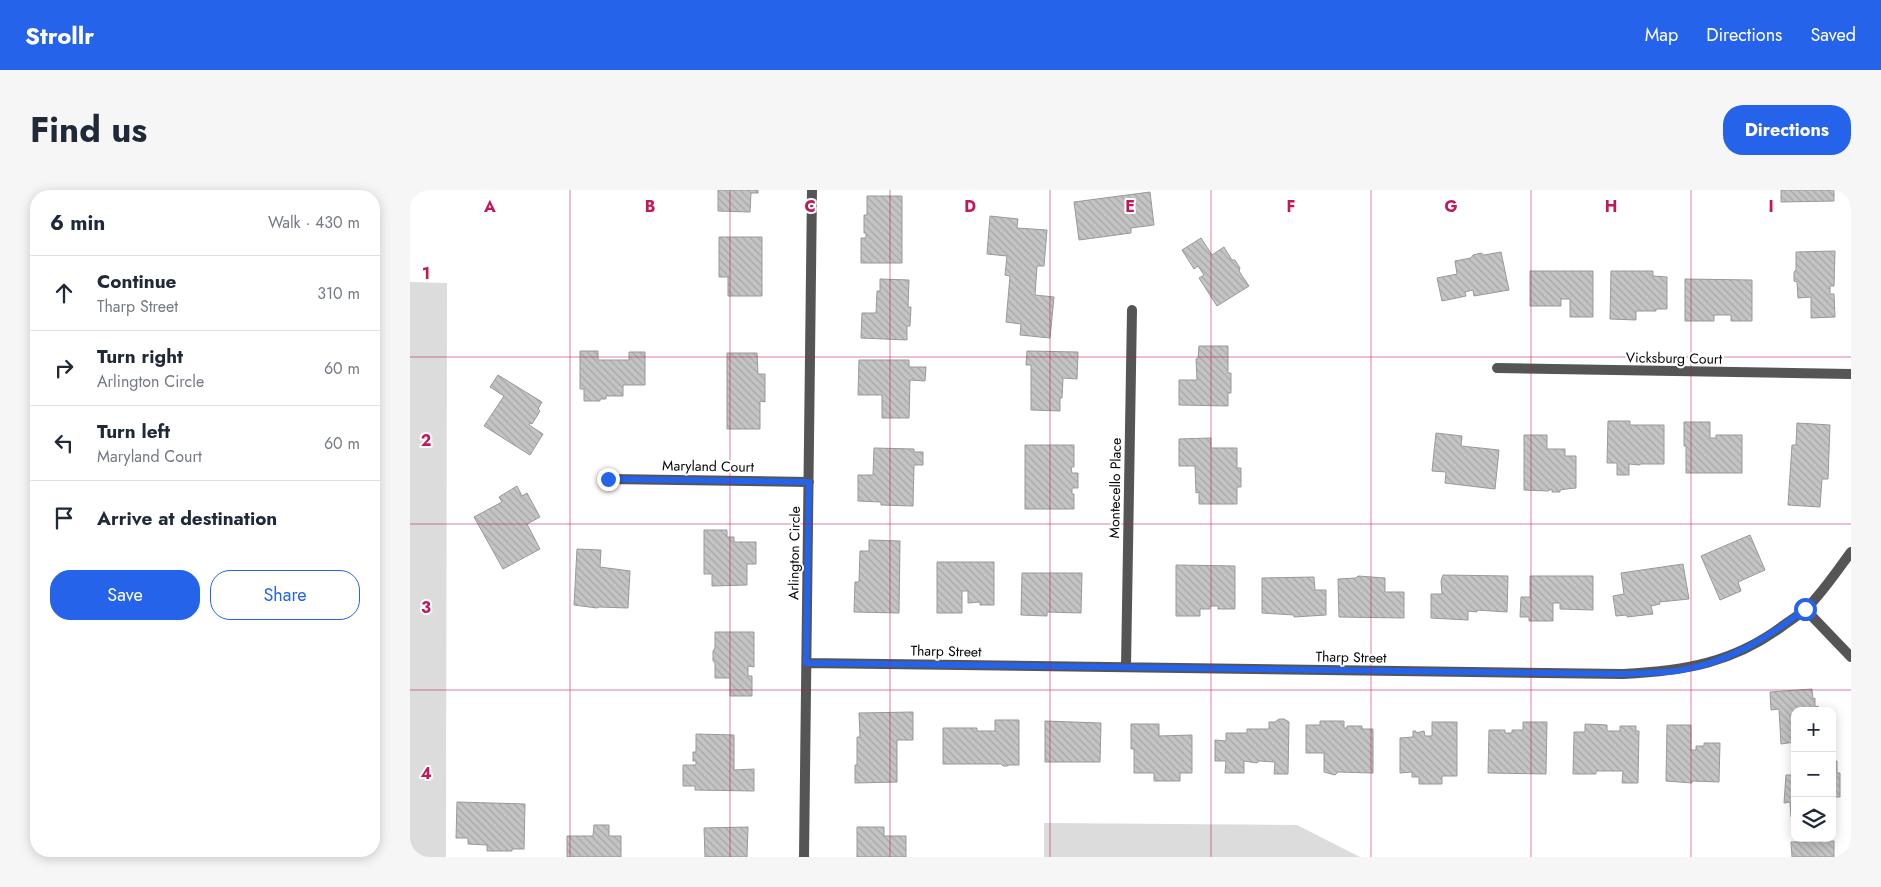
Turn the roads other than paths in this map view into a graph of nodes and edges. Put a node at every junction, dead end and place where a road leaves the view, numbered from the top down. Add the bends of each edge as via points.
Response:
1 (812, 190) edge
2 (1132, 310) dead end
3 (1497, 368) dead end
4 (1851, 374) edge
5 (608, 479) dead end
6 (809, 482) junction
7 (1851, 552) edge
8 (1805, 609) junction
9 (1851, 657) edge
10 (806, 663) junction
11 (1126, 667) junction
12 (804, 857) edge

1 - 6 street, Arlington Circle
2 - 11 street, Montecello Place
3 - 4 street, Vicksburg Court
5 - 6 street, Maryland Court
6 - 10 street, Arlington Circle
7 - 8 street, Tharp Street
8 - 9 street
8 - 11 street, Tharp Street via 1742,651 1696,666 1651,673
10 - 11 street, Tharp Street
10 - 12 street, Arlington Circle

